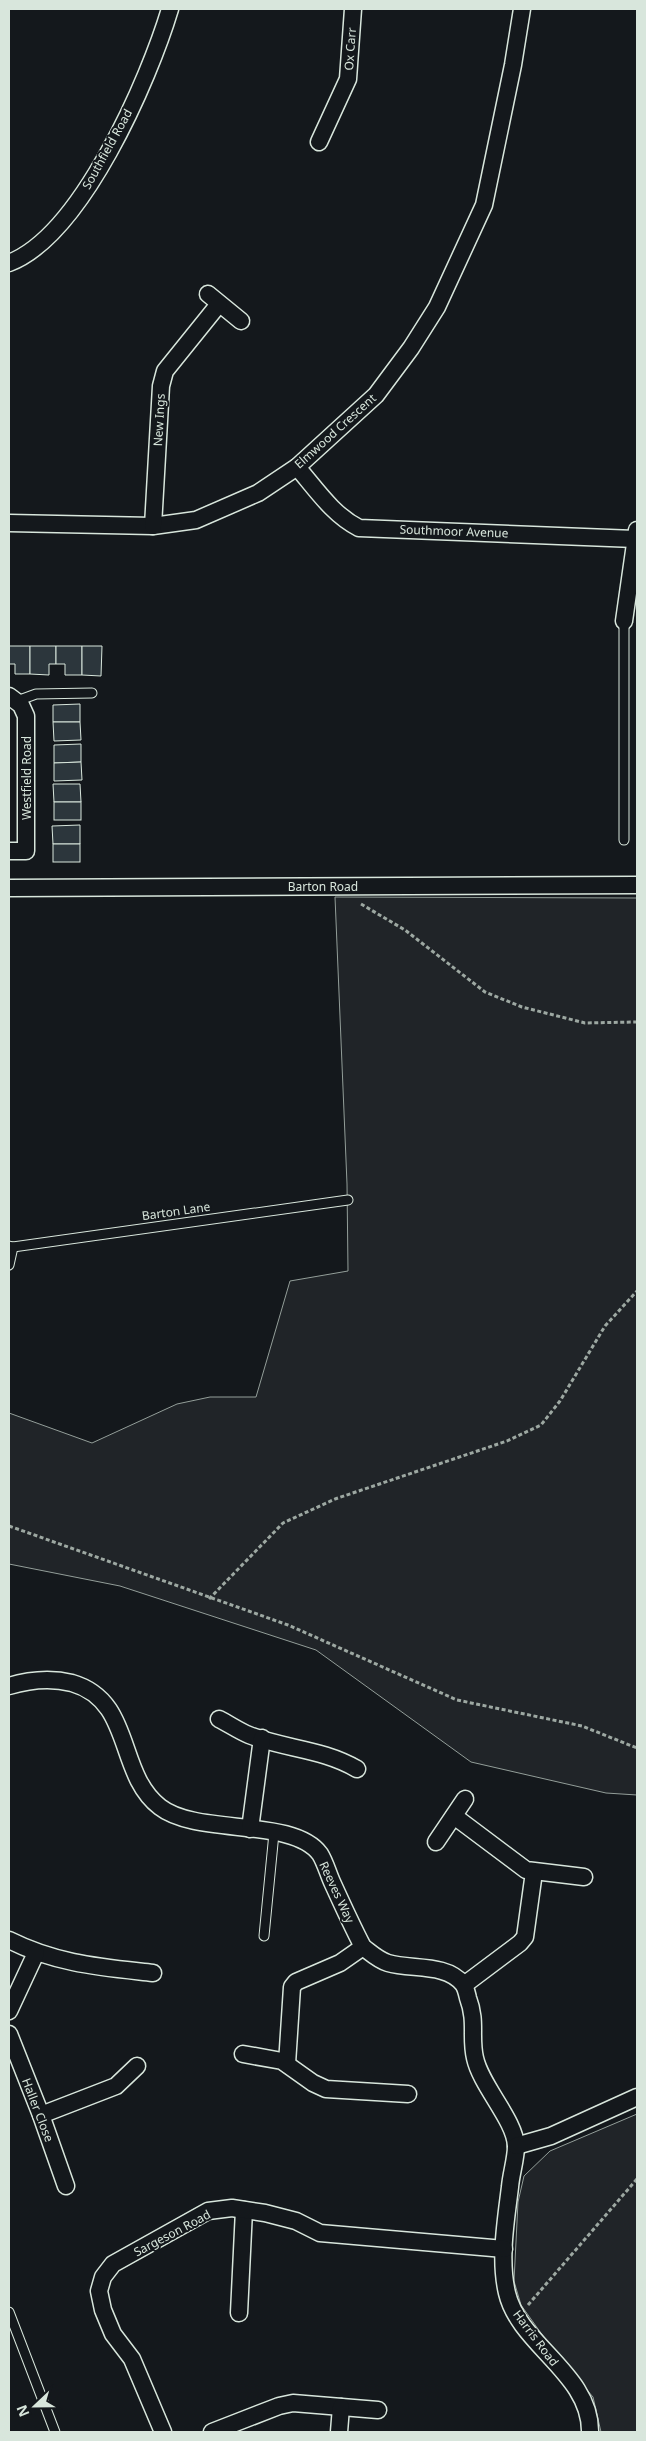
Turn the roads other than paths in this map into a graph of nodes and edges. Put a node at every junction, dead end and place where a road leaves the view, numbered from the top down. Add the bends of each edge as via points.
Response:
1 (170, 9) edge
2 (353, 9) edge
3 (522, 9) edge
4 (319, 142) dead end
5 (9, 263) edge
6 (241, 321) dead end
7 (297, 467) junction
8 (9, 522) edge
9 (154, 526) junction
10 (636, 534) edge
11 (624, 621) joint
12 (92, 692) dead end
13 (13, 698) edge
14 (624, 840) dead end
15 (9, 851) edge
16 (637, 885) edge
17 (9, 888) edge
18 (348, 1200) dead end
19 (11, 1246) edge
20 (9, 1265) edge
21 (9, 1686) edge
22 (219, 1719) dead end
23 (262, 1738) junction
24 (357, 1769) dead end
25 (465, 1799) dead end
26 (454, 1816) junction
27 (250, 1829) junction
28 (274, 1833) junction
29 (436, 1842) dead end
30 (534, 1872) junction
31 (584, 1877) dead end
32 (264, 1936) dead end
33 (9, 1940) edge
34 (363, 1947) junction
35 (36, 1953) junction
36 (153, 1973) dead end
37 (464, 1985) junction
38 (9, 2011) edge
39 (9, 2034) edge
40 (243, 2054) dead end
41 (287, 2064) junction
42 (137, 2066) dead end
43 (408, 2094) dead end
44 (637, 2097) edge
45 (41, 2115) junction
46 (516, 2146) junction
47 (66, 2186) dead end
48 (244, 2210) junction
49 (504, 2249) junction
50 (9, 2312) edge
51 (239, 2313) dead end
52 (341, 2407) junction
53 (378, 2410) dead end
54 (54, 2432) edge
55 (163, 2432) edge
56 (212, 2432) edge
57 (339, 2432) edge
58 (590, 2432) edge

1 - 5 street, Southfield Road via 151,66 95,174 53,231
2 - 4 street, Ox Carr via 348,79
3 - 7 street, Elmwood Crescent via 484,205 437,307 376,395
6 - 9 street, New Ings via 213,299 165,371 161,386
7 - 9 street, Elmwood Crescent via 258,493 229,507 196,520
7 - 10 street, Southmoor Avenue via 346,521 359,528
8 - 9 street, Elmwood Crescent
10 - 11 street
11 - 14 lane
12 - 13 lane
13 - 15 street, Westfield Road via 26,716 26,850
16 - 17 street, Barton Road
18 - 19 lane, Barton Lane
19 - 20 lane
21 - 27 street, Reeves Way via 57,1679 86,1687 104,1702 119,1726 135,1772 159,1807 178,1818
22 - 23 street via 249,1735
23 - 24 street via 322,1753
23 - 27 street
25 - 26 street
26 - 29 street
26 - 30 street via 526,1870
27 - 28 street, Reeves Way
28 - 32 lane
28 - 34 street, Reeves Way via 297,1838 320,1854
30 - 31 street
30 - 37 street via 525,1937
33 - 35 street
34 - 37 street via 389,1963 432,1969 451,1975
34 - 41 street via 340,1963 296,1982 292,1988
35 - 36 street via 86,1966
35 - 38 street
37 - 46 street via 474,2012 474,2057 486,2086 513,2131
39 - 45 street, Haller Close
40 - 41 street via 270,2057
41 - 43 street via 326,2089
42 - 45 street via 116,2086
44 - 46 street via 551,2136
45 - 47 street, Haller Close
46 - 49 street, Harris Road
48 - 49 street, Sargeson Road via 296,2221 320,2233
48 - 51 street
48 - 55 street, Sargeson Road via 208,2211 113,2264 102,2277 99,2291 103,2310 113,2334 132,2359
49 - 58 street, Harris Road via 507,2293 518,2317 586,2402
50 - 54 lane
52 - 53 street
52 - 56 street via 293,2403
52 - 57 street

